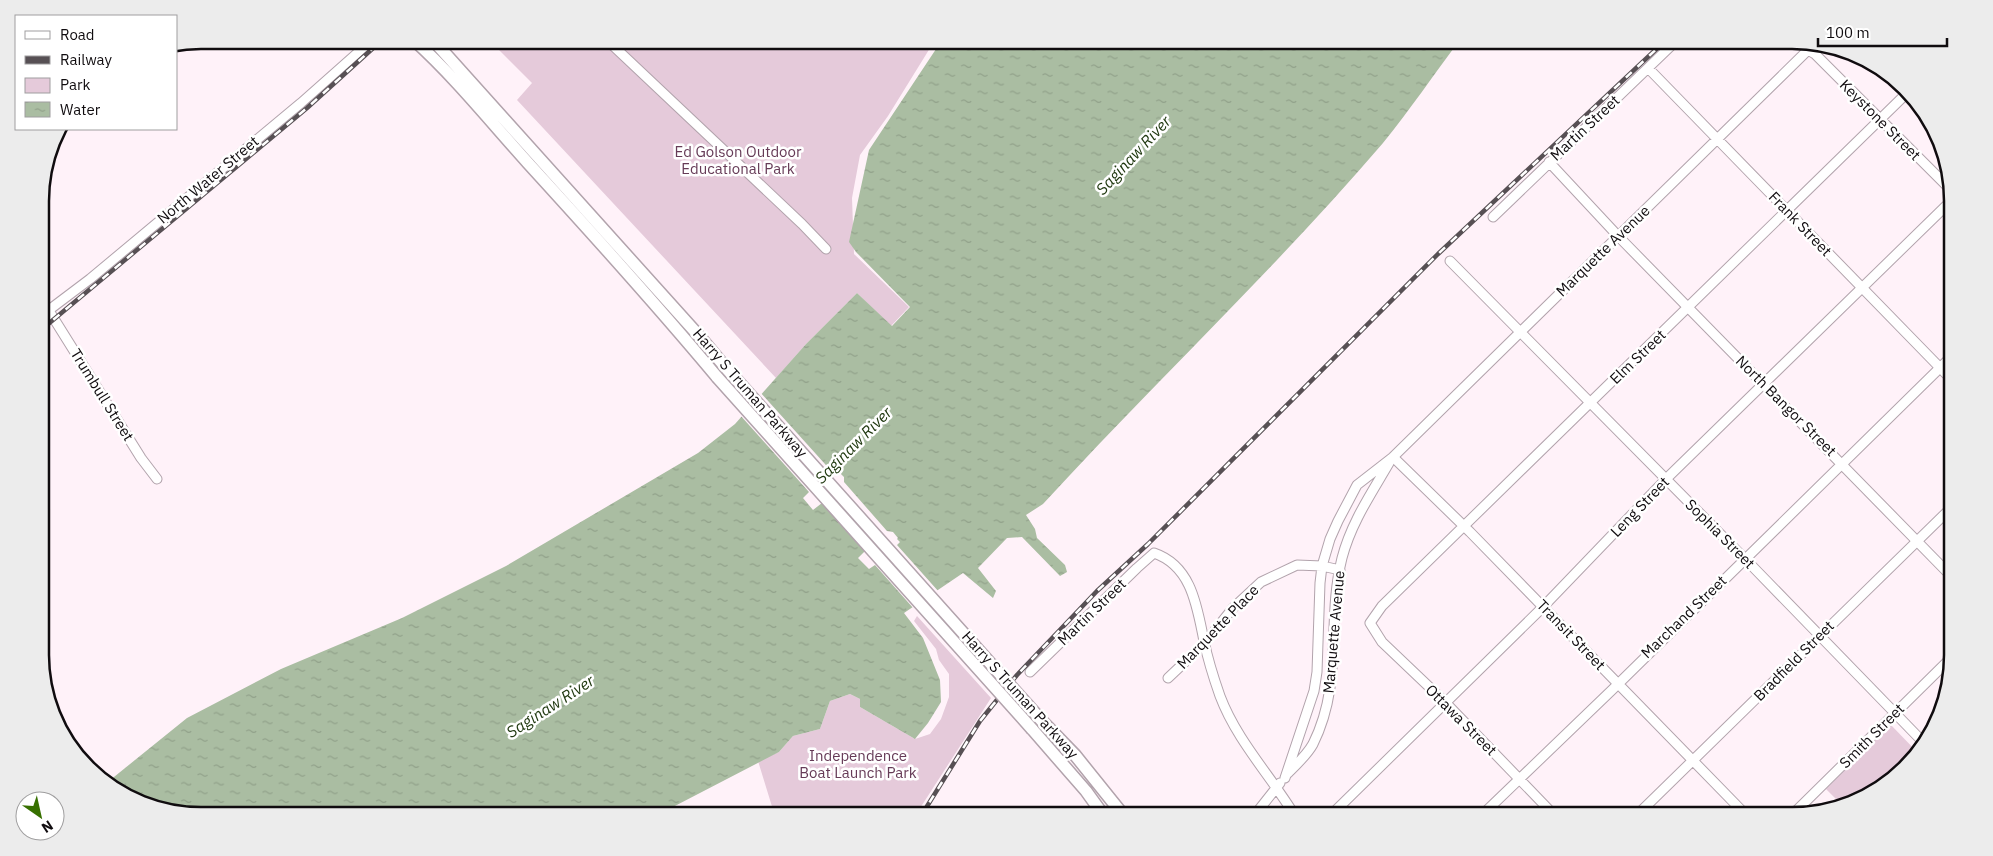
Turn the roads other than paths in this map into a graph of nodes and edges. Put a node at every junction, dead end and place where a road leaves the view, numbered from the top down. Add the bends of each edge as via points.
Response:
1 (362, 49) edge
2 (425, 49) edge
3 (441, 49) edge
4 (617, 49) edge
5 (1668, 49) edge
6 (1806, 50) edge
7 (1812, 50) edge
8 (1648, 68) junction
9 (1904, 97) edge
10 (1880, 120) junction
11 (1717, 140) junction
12 (1549, 162) junction
13 (1943, 182) edge
14 (1944, 208) edge
15 (1787, 210) junction
16 (1493, 216) dead end
17 (1618, 236) junction
18 (826, 249) dead end
19 (1450, 261) dead end
20 (1862, 288) junction
21 (1689, 307) junction
22 (49, 310) joint
23 (1520, 332) junction
24 (1944, 364) edge
25 (1940, 368) junction
26 (1944, 372) edge
27 (1763, 384) junction
28 (1591, 403) junction
29 (1394, 457) junction
30 (1842, 463) junction
31 (157, 479) dead end
32 (1665, 480) junction
33 (1944, 514) edge
34 (1464, 526) junction
35 (1917, 540) junction
36 (1744, 559) junction
37 (1322, 566) junction
38 (1944, 568) edge
39 (1340, 570) junction
40 (1544, 607) junction
41 (1370, 623) joint
42 (1819, 636) junction
43 (1204, 644) junction
44 (1944, 665) edge
45 (1030, 672) dead end
46 (1168, 678) dead end
47 (1618, 683) junction
48 (1445, 702) junction
49 (1895, 713) junction
50 (1919, 738) edge
51 (1694, 760) junction
52 (1285, 778) junction
53 (1519, 779) junction
54 (1277, 788) junction
55 (1098, 807) edge
56 (1117, 807) edge
57 (1261, 807) edge
58 (1289, 807) edge
59 (1339, 807) edge
60 (1490, 807) edge
61 (1546, 807) edge
62 (1645, 807) edge
63 (1739, 807) edge
64 (1800, 807) edge

1 - 22 street, North Water Street via 302,103
2 - 55 main road, Harry S Truman Parkway, bridge via 1032,729
3 - 56 main road, Harry S Truman Parkway, bridge via 1075,755
4 - 18 street
5 - 8 street, Martin Street
6 - 11 street, Marquette Avenue
7 - 10 street, Keystone Street
8 - 11 street, Frank Street
8 - 12 street, Martin Street
9 - 10 street, Elm Street
10 - 13 street, Keystone Street
10 - 15 street, Elm Street
11 - 15 street, Frank Street
11 - 17 street, Marquette Avenue
12 - 16 street, Martin Street
12 - 17 street, North Bangor Street
14 - 20 street, Leng Street
15 - 20 street, Frank Street
15 - 21 street, Elm Street
17 - 21 street, North Bangor Street
17 - 23 street, Marquette Avenue
19 - 23 street, Sophia Street
20 - 25 street, Frank Street
20 - 27 street, Leng Street
21 - 27 street, North Bangor Street
21 - 28 street, Elm Street
22 - 31 street, Trumbull Street
23 - 28 street, Sophia Street
23 - 29 street, Marquette Avenue
24 - 25 street, Marchand Street
25 - 26 street, Frank Street
25 - 30 street, Marchand Street
27 - 30 street, North Bangor Street
27 - 32 street, Leng Street
28 - 32 street, Sophia Street
28 - 34 street, Elm Street
29 - 34 street, Transit Street
29 - 37 street, Marquette Avenue via 1358,486 1338,521
29 - 39 street, Marquette Avenue via 1358,516 1346,544
30 - 35 street, North Bangor Street
30 - 36 street, Marchand Street
32 - 36 street, Sophia Street
32 - 40 street, Leng Street
33 - 35 street, Bradfield Street
34 - 40 street, Transit Street
34 - 41 street, Elm Street via 1382,606
35 - 38 street, North Bangor Street
35 - 42 street, Bradfield Street
36 - 42 street, Sophia Street
36 - 47 street, Marchand Street
37 - 39 street
37 - 43 street, Marquette Place via 1297,565 1261,582 1233,608
37 - 52 street, Marquette Avenue via 1314,691
39 - 52 street, Marquette Avenue via 1335,604 1334,663 1326,708 1312,746
40 - 47 street, Transit Street
40 - 48 street, Leng Street
41 - 48 street, Ottawa Street via 1382,642
42 - 49 street, Sophia Street
42 - 51 street, Bradfield Street
43 - 45 street, Martin Street via 1196,600 1188,584 1166,557 1154,554
43 - 46 street, Marquette Place
43 - 54 street via 1220,697 1238,733
44 - 49 street, Smith Street
47 - 51 street, Transit Street
47 - 53 street, Marchand Street
48 - 53 street, Ottawa Street
48 - 59 street, Leng Street
49 - 50 street, Sophia Street
49 - 64 street, Smith Street
51 - 62 street, Bradfield Street
51 - 63 street, Transit Street
52 - 54 street, Marquette Avenue
53 - 60 street, Marchand Street
53 - 61 street, Ottawa Street
54 - 57 street, Marquette Avenue
54 - 58 street

